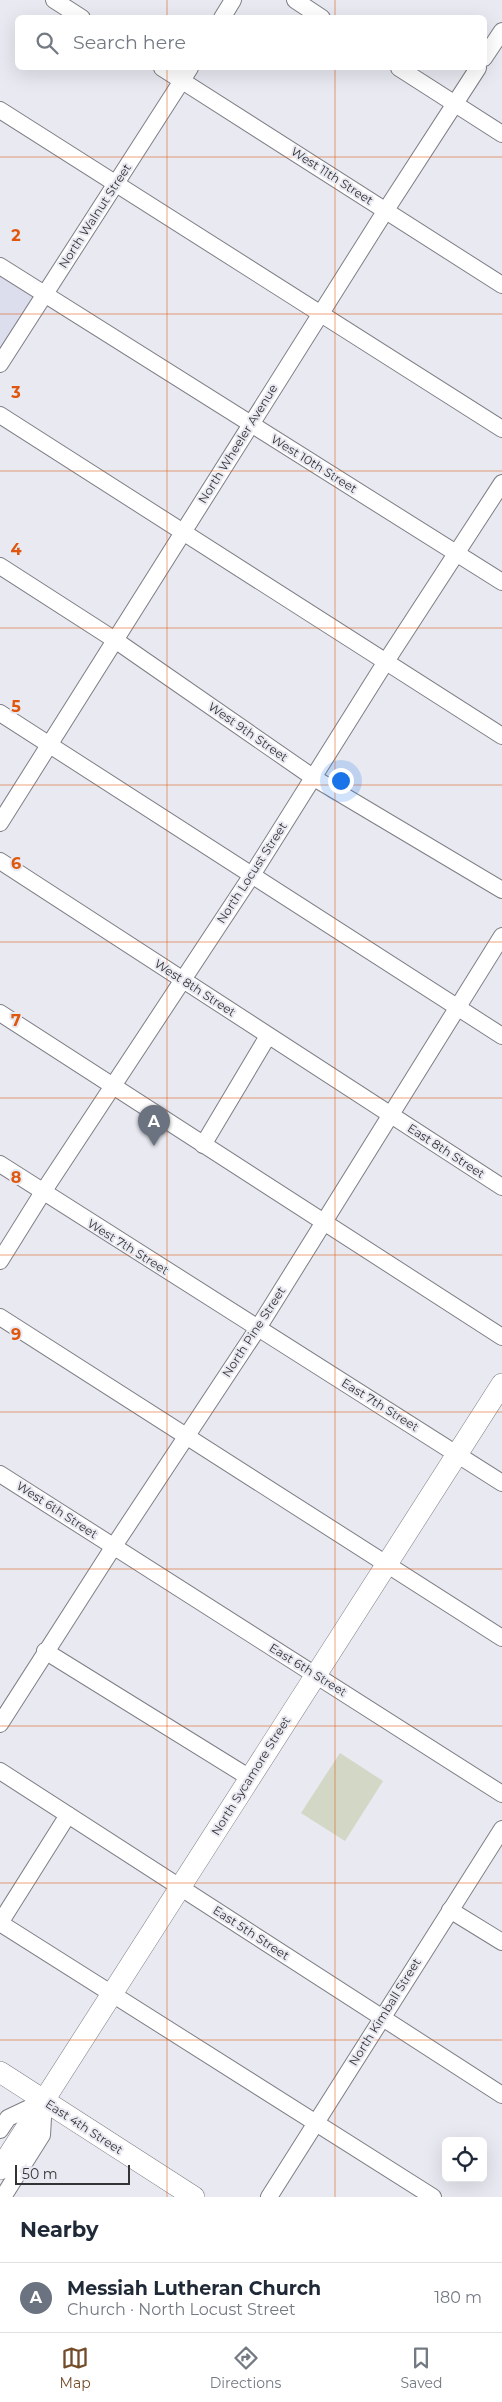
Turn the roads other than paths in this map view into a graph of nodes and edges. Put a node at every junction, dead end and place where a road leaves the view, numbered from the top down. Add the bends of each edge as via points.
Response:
1 (54, 0) edge
2 (233, 0) edge
3 (295, 0) edge
4 (77, 15) edge
5 (224, 15) edge
6 (318, 15) edge
7 (502, 31) edge
8 (487, 54) edge
9 (170, 70) edge
10 (402, 70) edge
11 (477, 70) edge
12 (186, 74) edge
13 (455, 104) junction
14 (0, 110) edge
15 (502, 134) edge
16 (116, 184) junction
17 (386, 210) junction
18 (0, 266) edge
19 (502, 285) edge
20 (44, 295) junction
21 (320, 314) junction
22 (3, 354) edge
23 (0, 416) edge
24 (251, 424) junction
25 (502, 429) edge
26 (502, 483) edge
27 (184, 531) junction
28 (457, 553) junction
29 (0, 566) edge
30 (502, 582) edge
31 (115, 640) junction
32 (385, 663) junction
33 (0, 713) edge
34 (502, 736) edge
35 (50, 745) junction
36 (314, 778) junction
37 (0, 823) edge
38 (0, 861) edge
39 (252, 875) junction
40 (502, 890) edge
41 (502, 936) edge
42 (182, 980) junction
43 (458, 1007) junction
44 (0, 1013) edge
45 (268, 1036) junction
46 (502, 1036) edge
47 (113, 1086) junction
48 (391, 1115) junction
49 (203, 1144) junction
50 (0, 1164) edge
51 (502, 1188) edge
52 (43, 1192) junction
53 (324, 1222) junction
54 (0, 1261) edge
55 (0, 1317) edge
56 (258, 1328) junction
57 (502, 1337) edge
58 (502, 1384) edge
59 (186, 1436) junction
60 (456, 1454) junction
61 (0, 1474) edge
62 (502, 1483) edge
63 (114, 1546) junction
64 (385, 1564) junction
65 (502, 1638) edge
66 (45, 1651) junction
67 (315, 1675) junction
68 (7, 1698) edge
69 (0, 1724) edge
70 (0, 1771) edge
71 (250, 1778) junction
72 (502, 1794) edge
73 (68, 1815) junction
74 (502, 1829) edge
75 (180, 1888) junction
76 (450, 1910) junction
77 (0, 1923) edge
78 (502, 1942) edge
79 (114, 1993) junction
80 (381, 2017) junction
81 (0, 2072) edge
82 (502, 2095) edge
83 (44, 2101) junction
84 (316, 2122) junction
85 (0, 2130) edge
86 (0, 2169) edge
87 (182, 2194) edge
88 (3, 2197) edge
89 (269, 2197) edge
90 (433, 2197) edge

1 - 4 street
2 - 5 street
3 - 6 street
7 - 8 street
9 - 12 street, West 11th Street
10 - 13 street
11 - 13 street, North Wheeler Avenue
12 - 16 street, North Walnut Street
12 - 17 street, West 11th Street
13 - 15 street
13 - 17 street, North Wheeler Avenue
14 - 16 street
16 - 20 street, North Walnut Street
16 - 21 street
17 - 19 street, West 11th Street
17 - 21 street, North Wheeler Avenue
18 - 20 street, West 10th Street
20 - 22 street, North Walnut Street
20 - 24 street, West 10th Street
21 - 24 street, North Wheeler Avenue
21 - 25 street
23 - 27 street
24 - 27 street, North Wheeler Avenue
24 - 28 street, West 10th Street
26 - 28 street, North Locust Street
27 - 31 street, North Wheeler Avenue
27 - 32 street
28 - 30 street, West 10th Street
28 - 32 street, North Locust Street
29 - 31 street, West 9th Street
31 - 35 street, North Wheeler Avenue
31 - 36 street, West 9th Street
32 - 34 street
32 - 36 street, North Locust Street
33 - 35 street
35 - 37 street, North Wheeler Avenue
35 - 39 street
36 - 39 street, North Locust Street
36 - 40 street, West 9th Street
38 - 42 street, West 8th Street
39 - 42 street, North Locust Street
39 - 43 street
41 - 43 street, North Pine Street
42 - 45 street, West 8th Street
42 - 47 street, North Locust Street
43 - 46 street
43 - 48 street, North Pine Street
44 - 47 street
45 - 48 street, West 8th Street
45 - 49 street
47 - 49 street
47 - 52 street, North Locust Street
48 - 51 street, East 8th Street
48 - 53 street, North Pine Street
49 - 53 street
50 - 52 street, West 7th Street
52 - 54 street, North Locust Street
52 - 56 street, West 7th Street
53 - 56 street, North Pine Street
53 - 57 street
55 - 59 street
56 - 59 street, North Pine Street
56 - 60 street, East 7th Street
58 - 60 main road, North Sycamore Street
59 - 63 street, North Pine Street
59 - 64 street
60 - 62 street, East 7th Street
60 - 64 main road, North Sycamore Street
61 - 63 street, West 6th Street
63 - 66 street, North Pine Street
63 - 67 street, East 6th Street
64 - 65 street
64 - 67 main road, North Sycamore Street
66 - 68 street, North Pine Street
66 - 71 street
67 - 71 main road, North Sycamore Street
67 - 72 street, East 6th Street
68 - 69 street, North Pine Street
70 - 73 street, East 5th Street
71 - 75 main road, North Sycamore Street
73 - 75 street, East 5th Street
73 - 77 street
74 - 76 street, North Kimball Street
75 - 79 main road, North Sycamore Street
75 - 80 street, East 5th Street
76 - 78 street
76 - 80 street, North Kimball Street
77 - 79 street
79 - 83 main road, North Sycamore Street
79 - 84 street
80 - 82 street, East 5th Street
80 - 84 street, North Kimball Street
81 - 83 main road, East 4th Street
83 - 85 street via 8,2118
83 - 86 main road, North Sycamore Street
83 - 87 main road, East 4th Street
83 - 88 street via 42,2135
84 - 89 street, North Kimball Street
84 - 90 street

